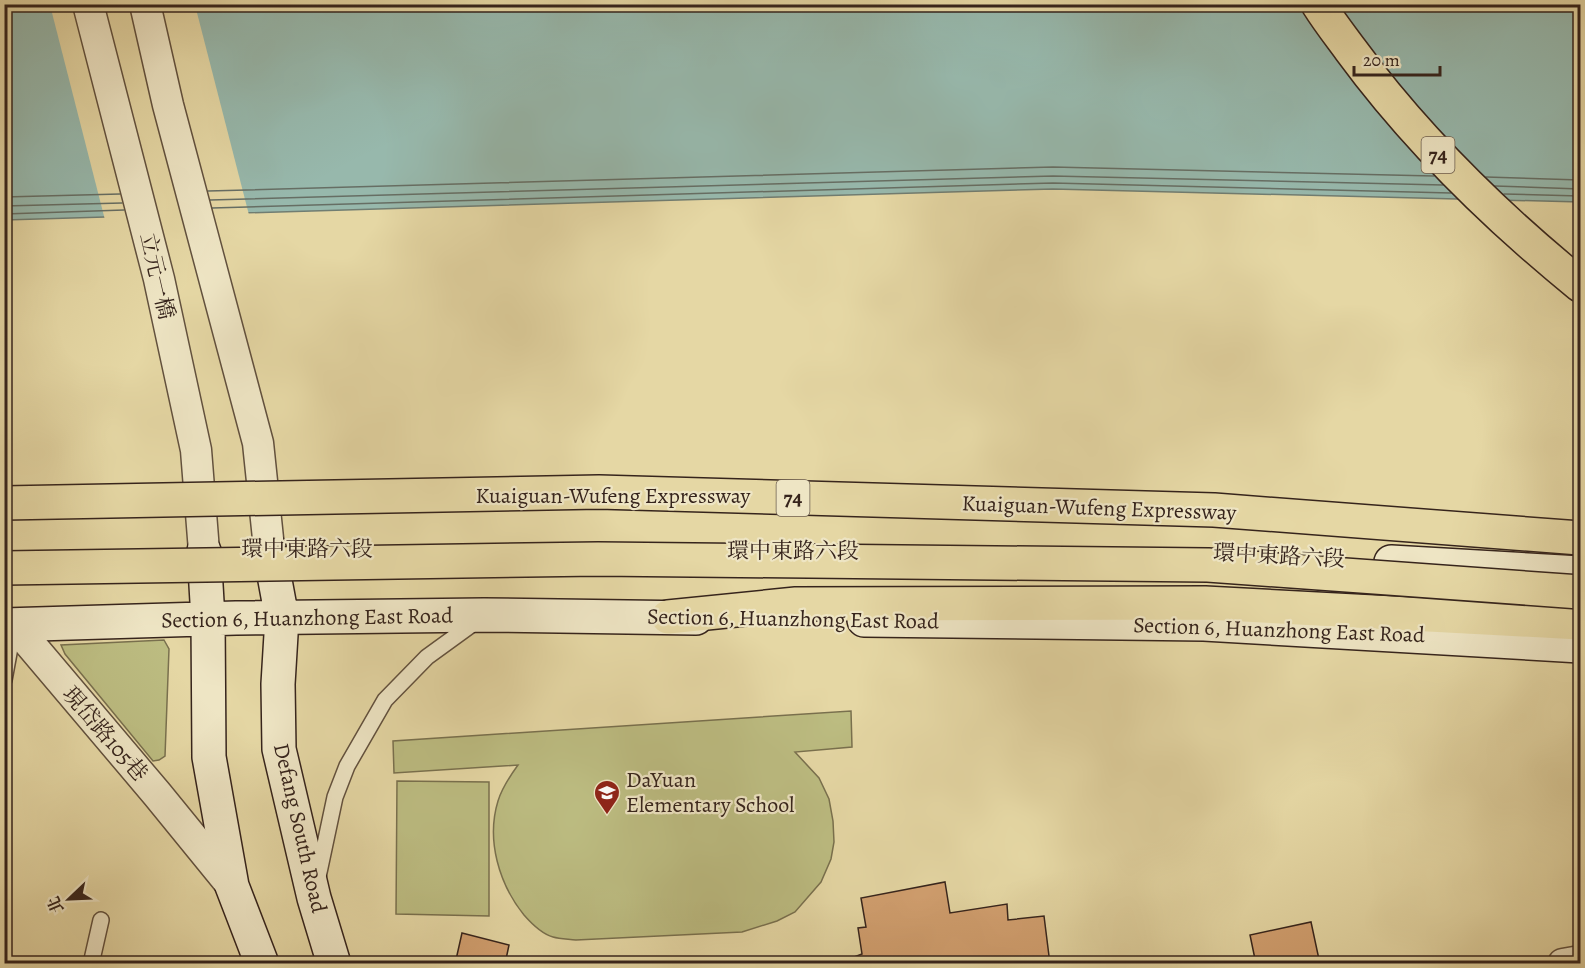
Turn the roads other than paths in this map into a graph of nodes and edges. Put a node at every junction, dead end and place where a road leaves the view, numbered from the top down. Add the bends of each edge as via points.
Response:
1 (88, 4) edge
2 (145, 4) edge
3 (1318, 4) edge
4 (1581, 285) edge
5 (4, 502) edge
6 (1581, 538) edge
7 (269, 548) junction
8 (204, 551) junction
9 (4, 554) edge
10 (4, 568) edge
11 (1581, 573) edge
12 (1581, 592) edge
13 (483, 615) junction
14 (668, 617) junction
15 (282, 618) junction
16 (208, 619) junction
17 (1581, 623) edge
18 (9, 625) edge
19 (1581, 645) edge
20 (4, 680) edge
21 (232, 886) junction
22 (314, 898) junction
23 (100, 920) dead end
24 (92, 963) edge
25 (262, 963) edge
26 (334, 963) edge

1 - 8 street, 立元一橋 via 159,279 196,450
2 - 7 street via 258,442
3 - 4 highway, 74 via 1372,79 1447,166 1497,215
5 - 6 highway, Kuaiguan-Wufeng Expressway / 74, bridge via 599,492 1214,510
7 - 8 street, 環中東路六段
7 - 11 street, 環中東路六段 via 1206,552
7 - 15 street, Defang South Road
8 - 9 street, 環中東路六段
8 - 16 street
10 - 12 highway, bridge via 598,559 1208,565
13 - 14 street, Section 6, Huanzhong East Road
13 - 15 street, Section 6, Huanzhong East Road
13 - 22 lane via 427,657 385,700 347,766 335,797
14 - 17 highway via 795,604 1205,603
14 - 19 street, Section 6, Huanzhong East Road via 1203,624
15 - 16 street, Section 6, Huanzhong East Road
15 - 22 street, Defang South Road via 279,749
16 - 18 street, Section 6, Huanzhong East Road
16 - 21 street via 209,757
18 - 20 lane
18 - 21 street, 現岱路105巷
21 - 25 street
22 - 26 street, Defang South Road
23 - 24 lane

